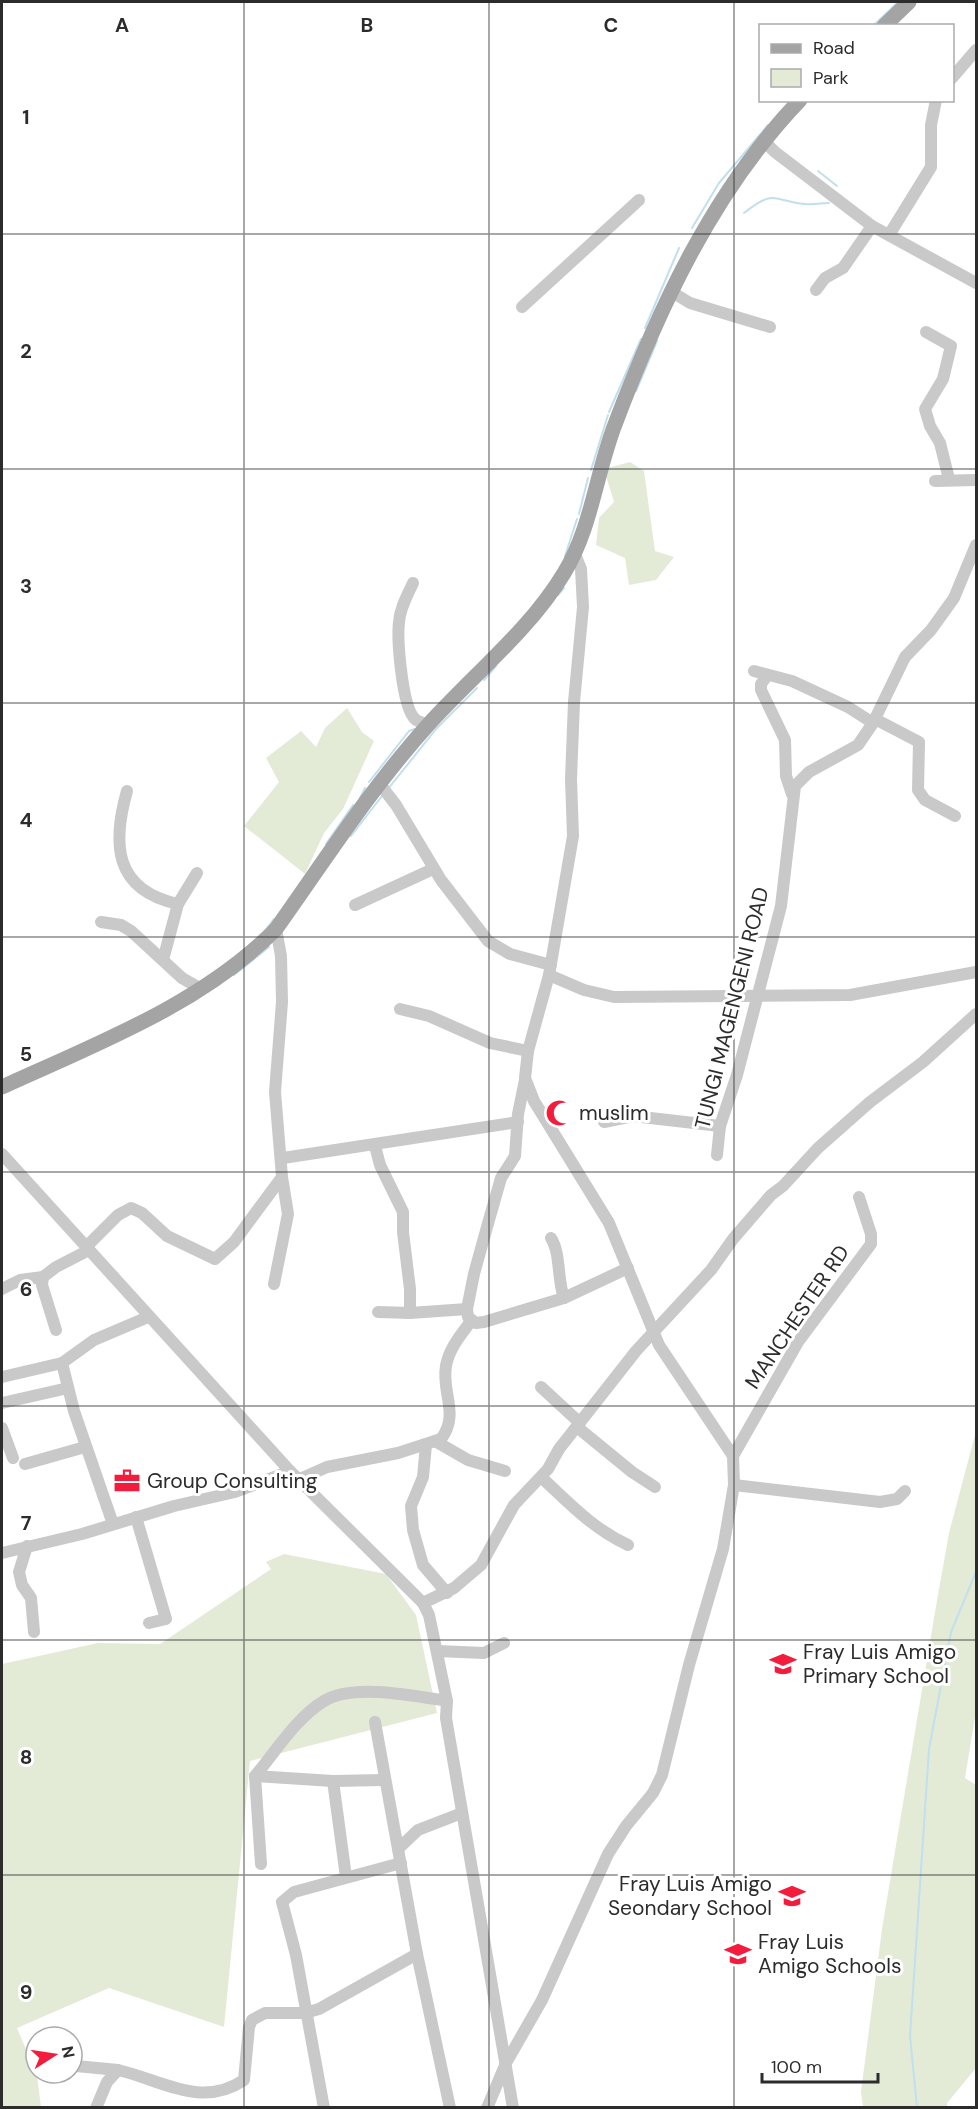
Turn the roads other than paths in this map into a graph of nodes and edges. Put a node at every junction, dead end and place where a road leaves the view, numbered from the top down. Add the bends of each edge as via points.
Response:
1 (909, 2) edge
2 (886, 24) edge
3 (976, 50) edge
4 (954, 76) edge
5 (798, 102) edge
6 (936, 102) edge
7 (763, 140) junction
8 (639, 201) dead end
9 (872, 226) junction
10 (889, 235) junction
11 (976, 283) edge
12 (816, 290) dead end
13 (672, 292) junction
14 (522, 307) dead end
15 (770, 327) dead end
16 (926, 332) dead end
17 (949, 480) junction
18 (976, 480) edge
19 (935, 481) dead end
20 (976, 546) edge
21 (575, 554) junction
22 (413, 583) dead end
23 (753, 671) dead end
24 (767, 676) junction
25 (874, 721) junction
26 (428, 725) junction
27 (379, 783) junction
28 (127, 790) dead end
29 (792, 794) junction
30 (956, 816) dead end
31 (433, 869) junction
32 (197, 873) dead end
33 (178, 904) junction
34 (355, 905) dead end
35 (101, 922) dead end
36 (276, 929) junction
37 (163, 960) junction
38 (550, 970) junction
39 (976, 972) edge
40 (201, 989) junction
41 (757, 995) junction
42 (400, 1009) dead end
43 (976, 1014) edge
44 (528, 1051) junction
45 (525, 1078) junction
46 (2, 1088) edge
47 (518, 1122) junction
48 (604, 1122) dead end
49 (720, 1126) junction
50 (375, 1146) junction
51 (2, 1154) edge
52 (717, 1155) dead end
53 (283, 1158) junction
54 (282, 1177) junction
55 (859, 1197) dead end
56 (551, 1238) dead end
57 (88, 1248) junction
58 (628, 1268) junction
59 (43, 1277) junction
60 (274, 1284) dead end
61 (2, 1289) edge
62 (564, 1298) junction
63 (378, 1312) dead end
64 (410, 1313) junction
65 (469, 1315) junction
66 (148, 1317) junction
67 (56, 1330) dead end
68 (652, 1333) junction
69 (62, 1363) junction
70 (2, 1377) edge
71 (541, 1387) dead end
72 (68, 1388) junction
73 (2, 1403) edge
74 (578, 1425) junction
75 (2, 1428) edge
76 (431, 1443) junction
77 (85, 1447) junction
78 (733, 1456) junction
79 (505, 1471) dead end
80 (295, 1475) junction
81 (541, 1477) junction
82 (734, 1485) junction
83 (655, 1487) dead end
84 (905, 1491) dead end
85 (136, 1517) junction
86 (113, 1524) junction
87 (628, 1545) dead end
88 (27, 1546) junction
89 (2, 1552) edge
90 (447, 1593) junction
91 (423, 1603) junction
92 (149, 1623) dead end
93 (34, 1632) dead end
94 (504, 1643) dead end
95 (437, 1651) junction
96 (447, 1701) junction
97 (446, 1718) junction
98 (375, 1722) dead end
99 (255, 1776) junction
100 (384, 1780) junction
101 (333, 1781) junction
102 (462, 1813) junction
103 (398, 1849) junction
104 (401, 1863) junction
105 (261, 1864) dead end
106 (472, 1872) junction
107 (346, 1876) junction
108 (417, 1954) junction
109 (305, 2013) junction
110 (506, 2063) junction
111 (84, 2067) edge
112 (118, 2070) junction
113 (96, 2108) edge
114 (324, 2108) edge
115 (450, 2108) edge
116 (487, 2108) edge
117 (513, 2108) edge

1 - 2 main road
3 - 4 street
5 - 7 main road
6 - 10 street via 931,167
7 - 9 street
7 - 13 main road via 706,228
8 - 14 street
9 - 10 street
9 - 12 street via 843,268 825,278
10 - 11 street
13 - 15 street via 690,303
13 - 21 main road via 613,430
16 - 17 street via 951,346 943,379 925,409 940,443
17 - 18 street
17 - 19 street
20 - 25 street via 954,598 931,630 904,657
21 - 26 main road via 563,576 517,632
21 - 38 street via 581,569 583,607 574,702 573,836
22 - 26 street via 402,604 399,621 401,662 410,712
23 - 24 street
24 - 25 street via 792,681
24 - 29 street, TUNGI MAGENGENI ROAD via 761,690 785,740 786,776
25 - 29 street via 858,745 809,772
25 - 30 street via 919,742 918,790 925,800
26 - 27 main road
27 - 31 street
27 - 36 main road
28 - 33 street via 117,835 123,865 140,886 159,899
29 - 41 street, TUNGI MAGENGENI ROAD via 780,906
31 - 34 street
31 - 38 street via 488,941
32 - 33 street
33 - 37 street
35 - 37 street via 121,925
36 - 40 main road via 256,950
36 - 53 street via 282,1002 275,1092
37 - 40 street
38 - 41 street via 584,990 614,997
38 - 44 street
39 - 41 street via 850,995
40 - 46 main road
41 - 49 street, TUNGI MAGENGENI ROAD
42 - 44 street via 429,1016 490,1043
43 - 68 street via 818,1148 771,1195 711,1270
44 - 45 street
45 - 47 street
45 - 58 street via 534,1101 609,1223
47 - 50 street
47 - 65 street via 515,1156 501,1178
48 - 49 street via 633,1116
49 - 52 street, TUNGI MAGENGENI ROAD
50 - 53 street
50 - 64 street via 403,1212
51 - 57 street
53 - 54 street
54 - 57 street via 234,1242 215,1259 167,1236 131,1208 118,1215
54 - 60 street via 288,1214
55 - 78 street, MANCHESTER RD via 872,1234 871,1244 798,1342
56 - 62 street
57 - 59 street
57 - 66 street
58 - 62 street
58 - 68 street
59 - 61 street via 20,1280
59 - 67 street via 42,1286
62 - 65 street via 484,1322
63 - 64 street
64 - 65 street
65 - 76 street via 446,1365 451,1420 446,1432
66 - 69 street via 94,1340
66 - 80 street
68 - 74 street
68 - 78 street
69 - 70 street
69 - 72 street
71 - 74 street
72 - 73 street
72 - 77 street
74 - 81 street
74 - 83 street
75 - 77 street via 19,1461
76 - 79 street
76 - 80 street via 398,1454 342,1462
76 - 90 street via 411,1506 413,1530 423,1565
77 - 86 street
78 - 82 street
80 - 85 street
80 - 91 street
81 - 87 street via 577,1513
81 - 90 street via 514,1505 481,1565
82 - 84 street via 880,1502 897,1499
82 - 110 street via 723,1549 662,1775 608,1854 542,2000
85 - 86 street
85 - 92 street via 166,1619
86 - 88 street
88 - 89 street
88 - 93 street via 19,1572 31,1598
90 - 91 street
91 - 95 street
94 - 95 street via 484,1653
95 - 96 street
96 - 97 street
96 - 99 street via 402,1693 340,1695 325,1700
97 - 102 street
97 - 106 street via 450,1722 472,1843
98 - 100 street
99 - 101 street
99 - 105 street
100 - 101 street
100 - 103 street
101 - 107 street
102 - 103 street via 418,1830
102 - 106 street
103 - 104 street
104 - 107 street
104 - 108 street
106 - 110 street
107 - 109 street via 294,1892 282,1902
108 - 109 street via 331,2004
108 - 115 street
109 - 112 street via 265,2013 252,2020 244,2080 216,2095 188,2096
109 - 114 street via 314,2042
110 - 116 street
110 - 117 street
111 - 112 street
112 - 113 street via 107,2082

